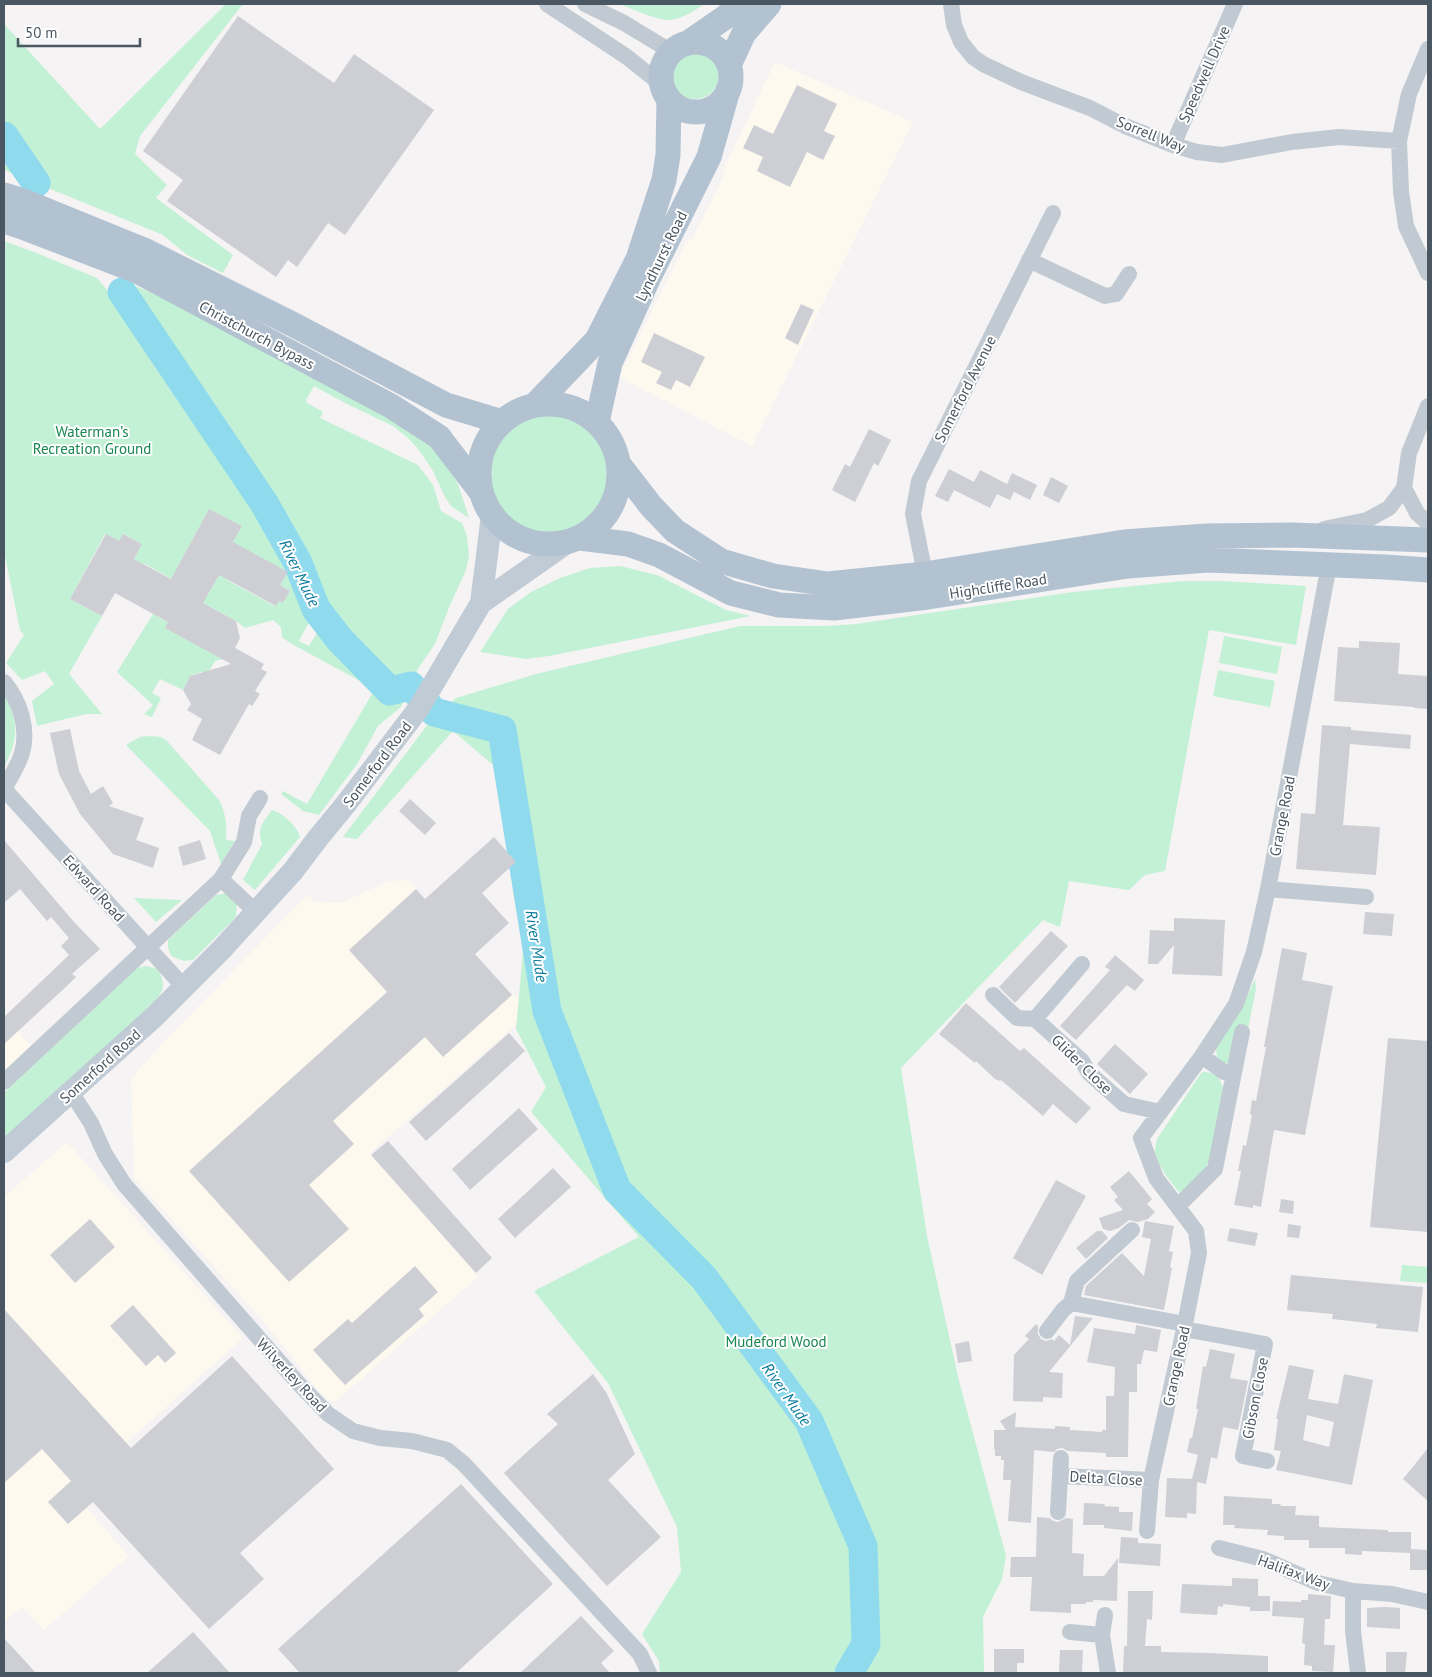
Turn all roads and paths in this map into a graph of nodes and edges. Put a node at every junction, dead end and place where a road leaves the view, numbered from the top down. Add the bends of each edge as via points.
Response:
1 (547, 4) edge
2 (585, 4) edge
3 (740, 4) edge
4 (769, 4) edge
5 (951, 4) edge
6 (1235, 4) edge
7 (680, 47) junction
8 (1428, 48) edge
9 (729, 65) junction
10 (728, 90) junction
11 (666, 92) junction
12 (1399, 141) junction
13 (1173, 145) junction
14 (4, 196) edge
15 (1053, 213) dead end
16 (4, 222) edge
17 (1029, 260) junction
18 (1428, 273) edge
19 (1129, 274) dead end
20 (535, 405) junction
21 (1428, 406) edge
22 (502, 422) junction
23 (597, 422) junction
24 (620, 466) junction
25 (1404, 488) junction
26 (481, 492) junction
27 (492, 515) junction
28 (1428, 523) edge
29 (1292, 535) junction
30 (574, 540) junction
31 (1428, 540) edge
32 (1329, 565) junction
33 (1428, 570) edge
34 (925, 574) junction
35 (481, 604) junction
36 (4, 682) edge
37 (260, 798) dead end
38 (221, 879) junction
39 (1268, 889) junction
40 (1366, 897) dead end
41 (256, 912) junction
42 (148, 947) junction
43 (1082, 964) dead end
44 (184, 986) junction
45 (993, 995) dead end
46 (1035, 1018) junction
47 (1242, 1032) dead end
48 (1202, 1056) junction
49 (1233, 1075) junction
50 (4, 1082) edge
51 (71, 1092) junction
52 (1160, 1112) junction
53 (4, 1152) edge
54 (1178, 1206) junction
55 (1132, 1230) dead end
56 (1071, 1303) junction
57 (1185, 1327) junction
58 (1047, 1331) dead end
59 (1061, 1458) dead end
60 (1267, 1461) dead end
61 (1060, 1476) junction
62 (1151, 1480) junction
63 (1058, 1512) dead end
64 (1147, 1531) dead end
65 (1219, 1548) dead end
66 (1353, 1591) junction
67 (1428, 1602) edge
68 (1105, 1615) dead end
69 (1070, 1632) dead end
70 (1102, 1635) junction
71 (649, 1673) edge
72 (1108, 1673) edge
73 (1358, 1673) edge

1 - 11 street via 627,57
2 - 7 street
3 - 7 main road
4 - 9 main road via 744,33
5 - 13 street, Sorrell Way via 961,42 983,64
6 - 13 street, Speedwell Drive
7 - 9 main road via 698,42 708,44 717,49
7 - 11 main road via 665,62 661,73
8 - 12 street via 1410,94
9 - 10 main road
10 - 11 main road via 712,108 701,111 678,107
10 - 23 main road, Lyndhurst Road via 709,157 610,363
11 - 20 main road, Lyndhurst Road via 668,155 664,180 638,259 597,340
12 - 13 street, Sorrell Way via 1339,137 1222,155
12 - 18 street via 1406,226
14 - 22 main road, Christchurch Bypass via 144,250 446,405
15 - 17 street, Somerford Avenue
16 - 26 main road, Christchurch Bypass via 137,272 391,406 439,437
17 - 19 street via 1105,296 1116,294
17 - 34 street, Somerford Avenue via 919,481 913,514
20 - 22 main road
20 - 23 main road via 557,404 578,410
21 - 25 street via 1409,453
22 - 26 main road via 482,454
23 - 24 main road via 616,450
24 - 30 main road via 618,488 611,508 598,526
24 - 34 main road, Highcliffe Road via 650,506 675,531 721,561 773,576 828,584
25 - 28 street via 1416,513
25 - 29 street via 1390,508 1367,520
26 - 27 main road
27 - 30 main road via 506,530 525,540 546,545
27 - 35 main road, Somerford Road
29 - 31 main road, Highcliffe Road
29 - 34 main road, Highcliffe Road via 1206,536 1124,542
30 - 32 main road, Highcliffe Road via 628,544 659,555 731,593 779,605 834,608 1128,566 1208,560
30 - 35 main road, Somerford Road
32 - 33 main road, Highcliffe Road
32 - 39 street, Grange Road
35 - 41 main road, Somerford Road via 422,701 346,804
36 - 42 street, Edward Road via 18,705 24,730 22,752 4,789
37 - 38 street via 249,816 244,842
38 - 41 street
38 - 42 street
39 - 40 street
39 - 48 street, Grange Road via 1254,952 1236,1004
41 - 44 main road, Somerford Road
42 - 44 street, Edward Road
42 - 50 street
43 - 46 street
44 - 51 main road, Somerford Road
45 - 46 street via 1017,1018
46 - 52 street, Glider Close via 1082,1061 1089,1074 1124,1104
47 - 49 street
48 - 49 street
48 - 52 street, Grange Road
49 - 54 street via 1215,1169
51 - 53 main road, Somerford Road
51 - 71 street, Wilverley Road via 124,1184 328,1414 353,1430 447,1450 464,1464 640,1654
52 - 54 street, Grange Road via 1141,1138 1156,1178
54 - 57 street, Grange Road via 1196,1231 1199,1253
55 - 56 street via 1077,1281
56 - 57 street
56 - 58 street
57 - 60 street, Gibson Close via 1265,1344 1243,1456
57 - 62 street, Grange Road
59 - 61 street, Delta Close
61 - 62 street, Delta Close
61 - 63 street, Delta Close
62 - 64 street, Grange Road
65 - 66 street, Halifax Way via 1263,1559 1318,1583
66 - 67 street, Halifax Way via 1392,1594
66 - 73 street
68 - 70 street
69 - 70 street
70 - 72 street

